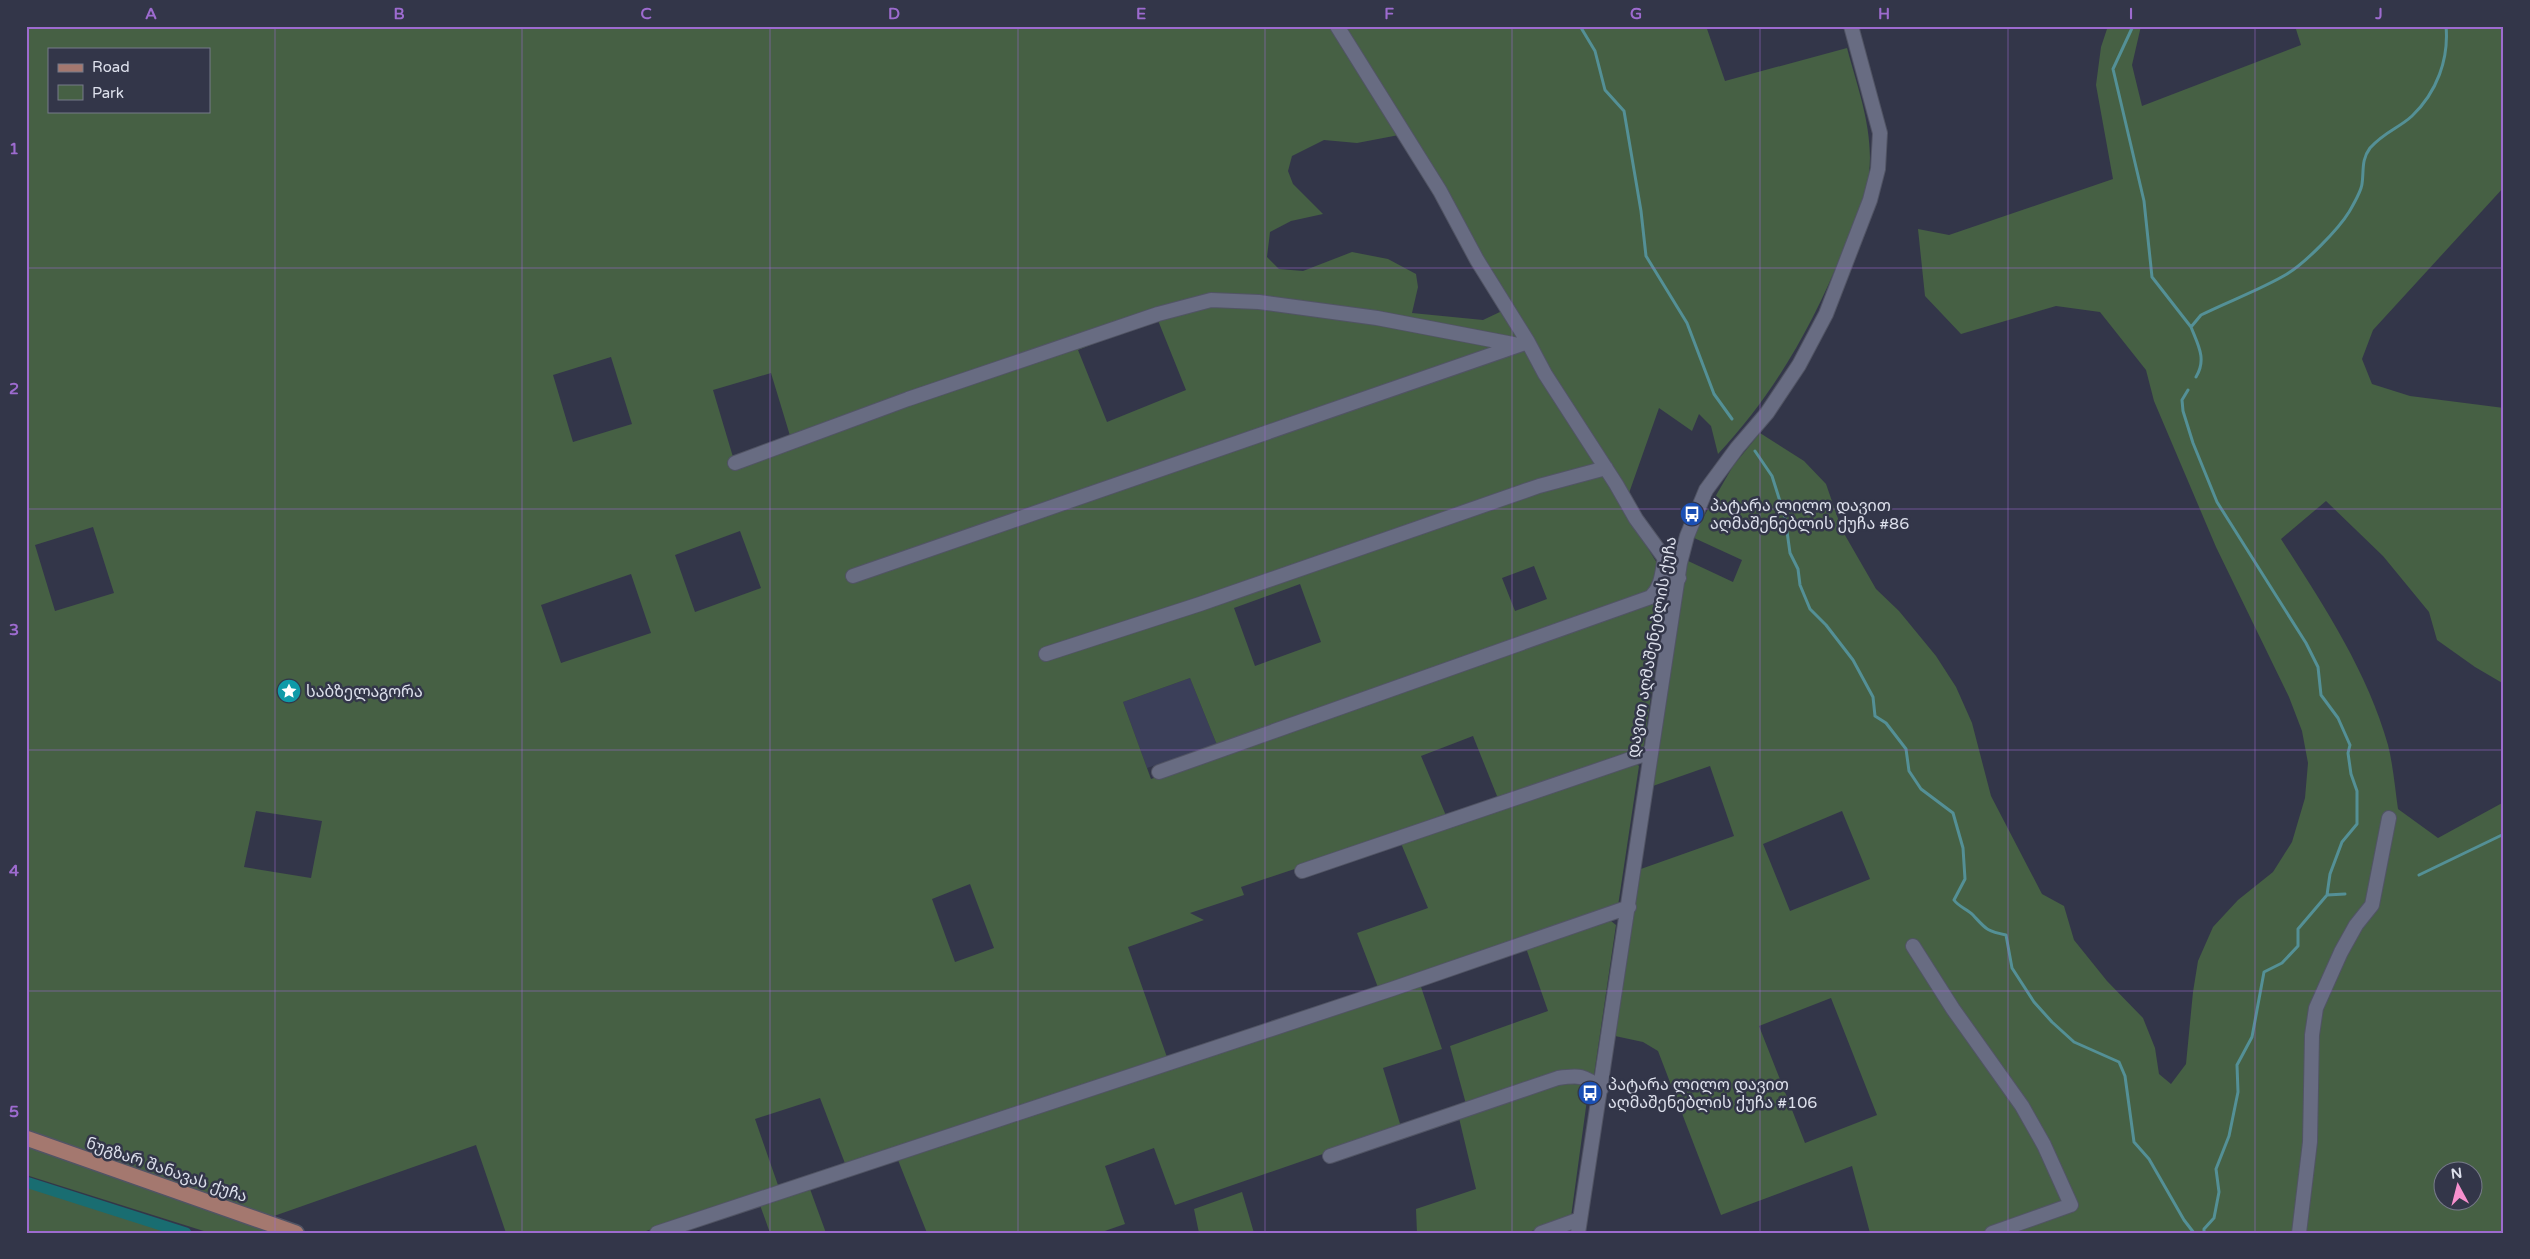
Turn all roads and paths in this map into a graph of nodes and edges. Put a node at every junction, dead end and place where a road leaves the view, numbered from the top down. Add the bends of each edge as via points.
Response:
1 (1337, 26) edge
2 (1852, 26) edge
3 (1523, 343) junction
4 (736, 463) dead end
5 (1606, 468) junction
6 (1665, 557) junction
7 (853, 576) dead end
8 (1679, 578) junction
9 (1046, 654) dead end
10 (1651, 752) junction
11 (1159, 772) dead end
12 (2389, 818) dead end
13 (1302, 871) dead end
14 (1628, 907) junction
15 (1913, 946) dead end
16 (1601, 1089) junction
17 (26, 1138) edge
18 (1330, 1156) dead end
19 (1579, 1226) edge
20 (296, 1233) edge
21 (657, 1233) edge
22 (1541, 1233) edge
23 (1992, 1233) edge
24 (2299, 1233) edge

1 - 3 street via 1440,191
2 - 8 street, დავით აღმაშენებლის ქუჩა via 1880,133 1878,168 1870,200 1826,314 1799,365 1767,413 1736,448 1706,490 1687,536
3 - 4 street via 1377,318 1259,302 1211,300 1158,314 908,399
3 - 5 street
3 - 7 street
5 - 6 street via 1636,519
5 - 9 street via 1539,486
6 - 8 street
6 - 11 street via 1658,590 1651,597
8 - 10 street, დავით აღმაშენებლის ქუჩა
10 - 13 street
10 - 14 street, დავით აღმაშენებლის ქუჩა
12 - 24 street via 2372,904 2341,952 2316,1008 2312,1035 2310,1142
14 - 16 street, დავით აღმაშენებლის ქუჩა
14 - 21 street via 1392,989
15 - 23 street via 2022,1106 2071,1205
16 - 18 street via 1588,1078 1558,1078
16 - 19 street, დავით აღმაშენებლის ქუჩა
17 - 20 main road, ნუგზარ შანავას ქუჩა
19 - 22 street

